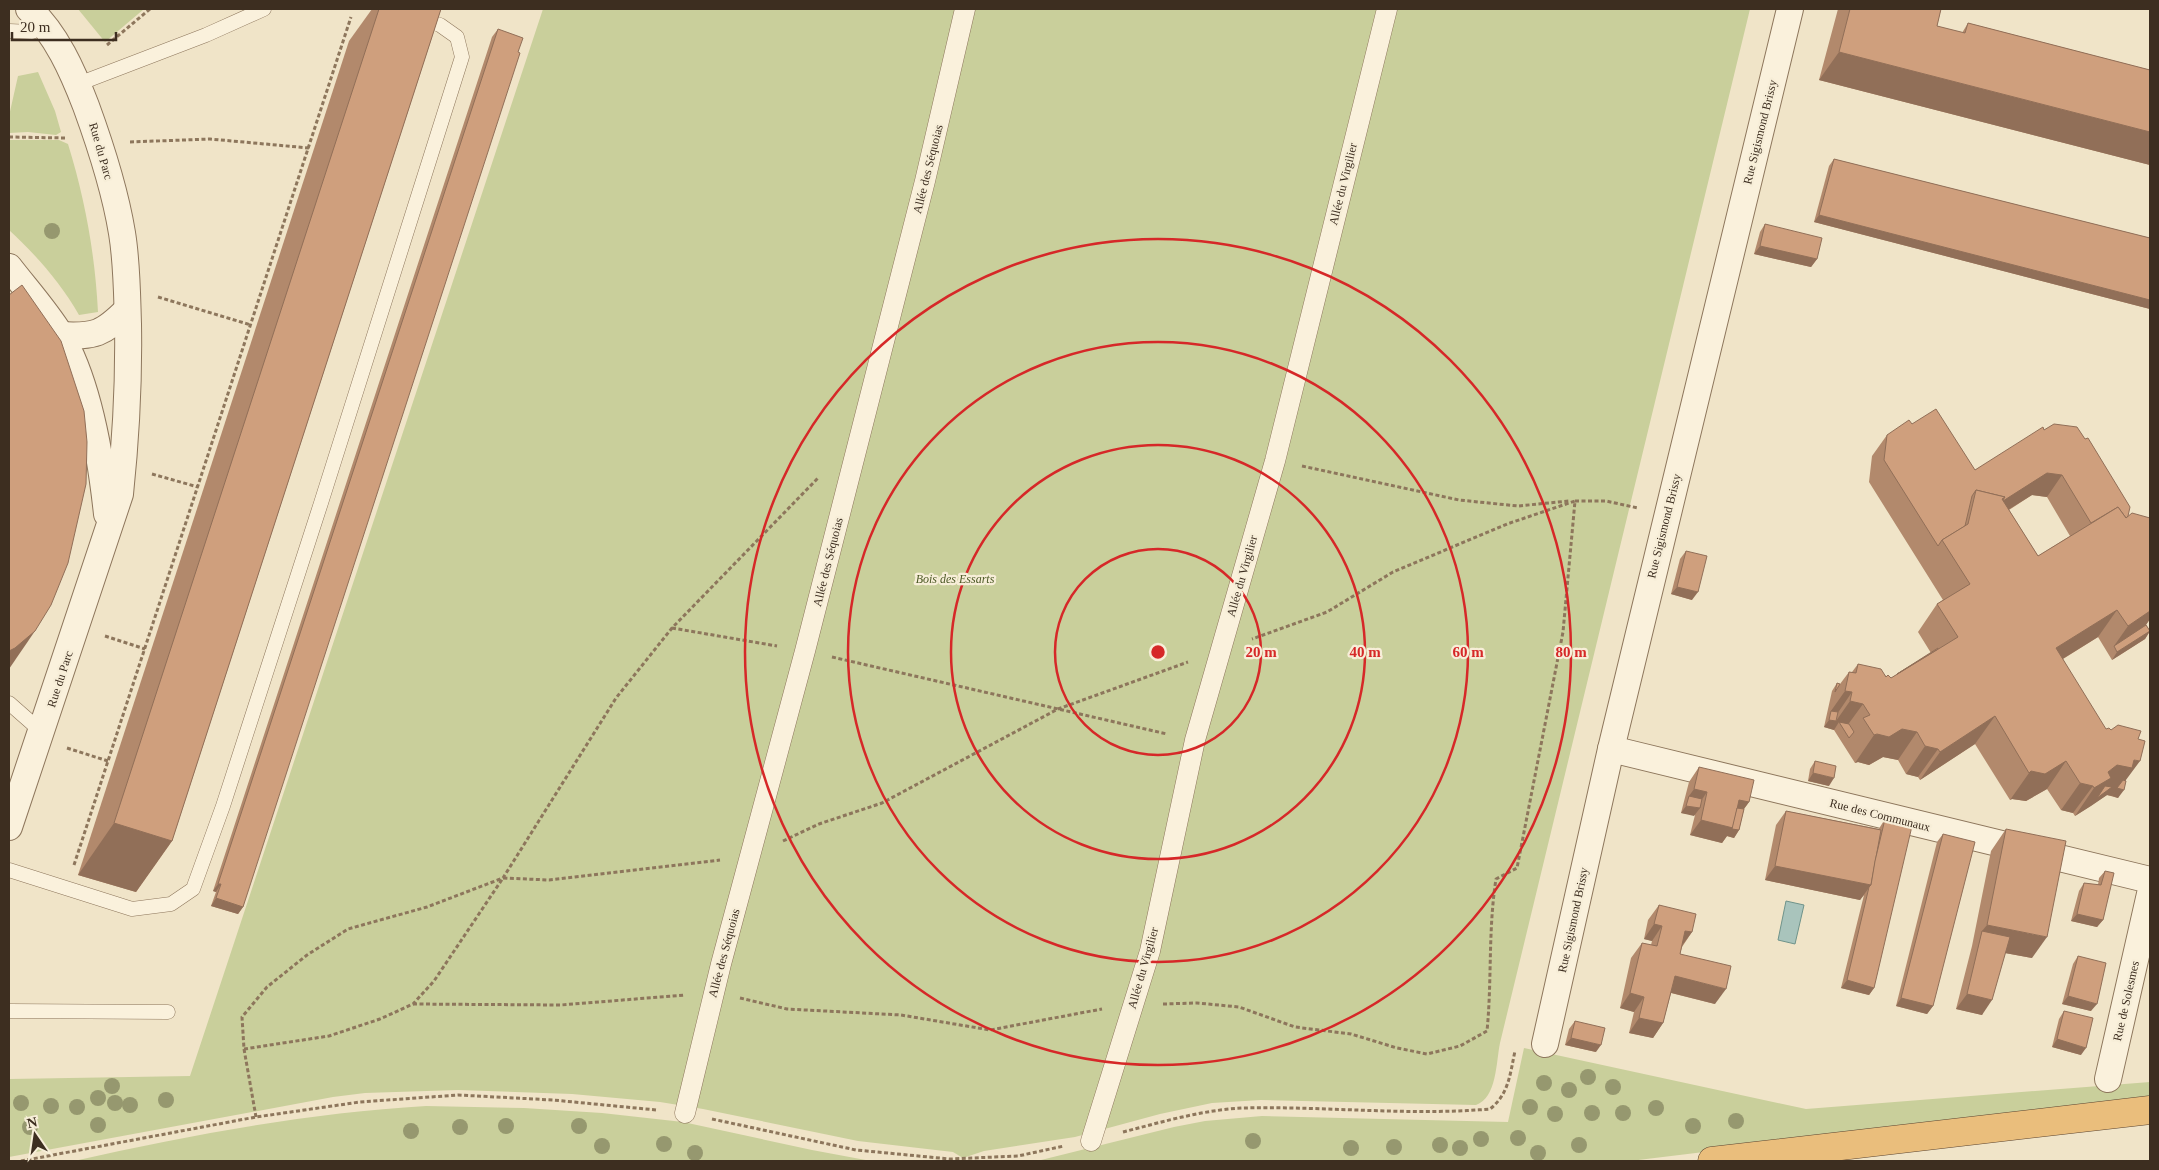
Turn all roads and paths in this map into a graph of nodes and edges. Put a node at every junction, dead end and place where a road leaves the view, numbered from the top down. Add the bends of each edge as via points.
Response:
1 (150, 9) edge
2 (264, 9) edge
3 (392, 9) edge
4 (965, 9) edge
5 (1387, 9) edge
6 (1790, 9) edge
7 (36, 17) edge
8 (351, 17) dead end
9 (9, 31) edge
10 (104, 47) dead end
11 (78, 84) junction
12 (9, 137) edge
13 (71, 138) dead end
14 (123, 142) dead end
15 (309, 148) junction
16 (9, 267) edge
17 (156, 297) dead end
18 (128, 310) junction
19 (250, 325) junction
20 (60, 335) junction
21 (1274, 460) junction
22 (151, 474) dead end
23 (820, 476) dead end
24 (198, 487) junction
25 (1575, 501) junction
26 (1667, 514) junction
27 (108, 530) junction
28 (672, 628) junction
29 (100, 634) dead end
30 (145, 649) junction
31 (805, 651) junction
32 (1220, 651) junction
33 (9, 703) edge
34 (1058, 708) junction
35 (52, 739) junction
36 (1195, 740) junction
37 (1611, 749) junction
38 (109, 761) junction
39 (9, 827) edge
40 (750, 856) junction
41 (9, 870) edge
42 (72, 873) dead end
43 (504, 878) junction
44 (2150, 880) edge
45 (2150, 894) edge
46 (9, 1011) edge
47 (168, 1012) dead end
48 (1545, 1044) joint
49 (244, 1050) junction
50 (2108, 1079) dead end
51 (2150, 1110) edge
52 (685, 1113) junction
53 (256, 1117) junction
54 (1091, 1141) junction
55 (21, 1161) edge
56 (1712, 1161) edge

1 - 10 path
2 - 11 lane
3 - 41 lane via 440,25 457,37 462,57 226,799 193,889 171,904 132,909
4 - 31 street, Allée des Séquoias via 926,181
5 - 21 street, Allée du Virgilier
6 - 26 street, Rue Sigismond Brissy
7 - 9 lane via 32,32
7 - 11 street, Rue du Parc via 60,48
8 - 15 path
11 - 18 street, Rue du Parc via 100,144 122,233
12 - 13 path
14 - 15 path via 210,139
15 - 19 path
16 - 20 street, Rue du Parc
17 - 19 path
18 - 20 street via 98,333
18 - 27 street, Rue du Parc via 126,439 120,494
19 - 24 path
20 - 27 street, Rue du Parc via 83,392 94,436
21 - 25 path via 1459,500 1518,506
21 - 32 street, Allée du Virgilier
22 - 24 path
23 - 28 path
24 - 30 path
25 - 26 path via 1606,501
25 - 32 path via 1507,524 1420,560 1393,572 1327,612
26 - 37 street, Rue Sigismond Brissy
27 - 35 street, Rue du Parc
28 - 31 path
28 - 43 path via 616,698
29 - 30 path
30 - 38 path
31 - 34 path
31 - 40 street, Allée des Séquoias
32 - 34 path
32 - 36 street, Allée du Virgilier
33 - 35 lane
34 - 36 path
34 - 40 path via 882,803 819,824
35 - 38 path
35 - 39 street, Rue du Parc
36 - 54 street, Allée du Virgilier via 1150,950
37 - 44 street, Rue des Communaux
37 - 48 street, Rue Sigismond Brissy
38 - 42 path
40 - 43 path via 549,880
40 - 52 street, Allée des Séquoias
43 - 49 path via 434,981 413,1004 329,1036
43 - 49 path via 427,906 348,929 307,955 267,986 242,1017
45 - 50 street, Rue de Solesmes
46 - 47 lane
48 - 54 path via 1517,1038 1505,1091 1500,1101 1490,1109 1241,1108 1175,1118
49 - 53 path
51 - 56 highway
52 - 53 path via 618,1105 458,1095 360,1102
52 - 54 path via 856,1150 950,1159 1018,1156
53 - 55 path

